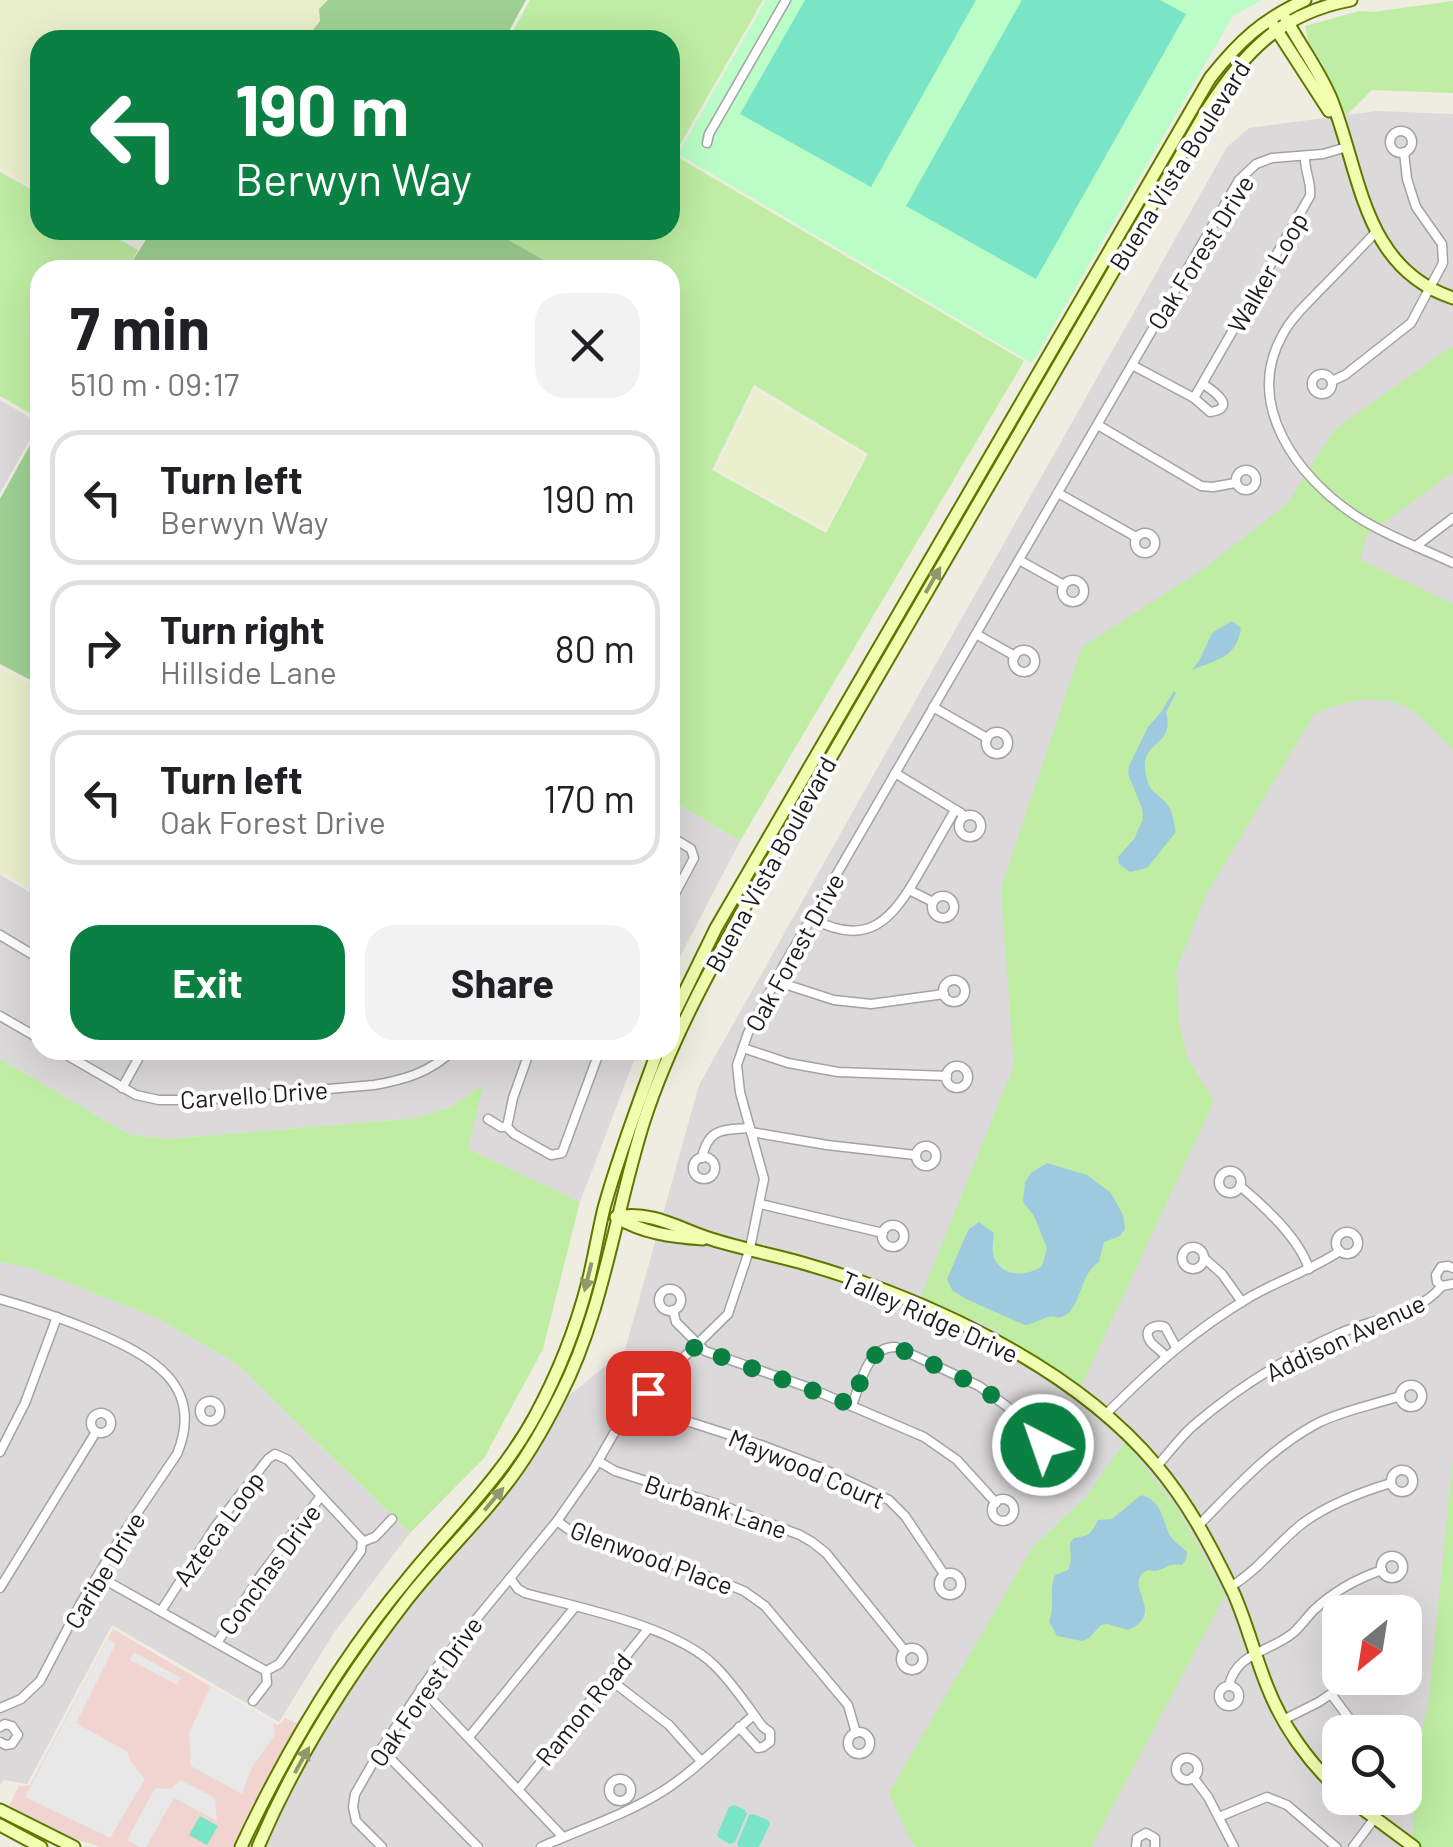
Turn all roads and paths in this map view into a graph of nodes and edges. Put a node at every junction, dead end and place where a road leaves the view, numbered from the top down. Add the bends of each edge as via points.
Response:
1 (786, 0) edge
2 (1305, 0) edge
3 (1351, 0) edge
4 (1279, 20) junction
5 (707, 143) dead end
6 (1346, 143) junction
7 (1404, 152) dead end
8 (1305, 156) junction
9 (1376, 232) junction
10 (1431, 288) junction
11 (1453, 298) edge
12 (1065, 340) junction
13 (1132, 365) junction
14 (1332, 381) dead end
15 (1203, 384) junction
16 (1194, 398) junction
17 (1098, 425) junction
18 (1236, 483) dead end
19 (1058, 493) junction
20 (1453, 518) edge
21 (1136, 537) dead end
22 (1416, 546) junction
23 (1019, 560) junction
24 (1453, 563) edge
25 (1064, 585) dead end
26 (976, 634) junction
27 (1014, 656) dead end
28 (933, 707) junction
29 (987, 738) dead end
30 (894, 774) junction
31 (955, 810) junction
32 (963, 817) dead end
33 (680, 842) edge
34 (680, 884) edge
35 (909, 890) junction
36 (934, 902) dead end
37 (811, 918) junction
38 (0, 935) edge
39 (30, 953) edge
40 (776, 981) junction
41 (944, 994) dead end
42 (680, 1002) edge
43 (0, 1016) edge
44 (30, 1033) edge
45 (680, 1033) edge
46 (743, 1048) junction
47 (75, 1060) edge
48 (138, 1060) edge
49 (441, 1060) edge
50 (526, 1060) edge
51 (596, 1060) edge
52 (654, 1060) edge
53 (669, 1060) edge
54 (947, 1076) dead end
55 (122, 1088) junction
56 (488, 1120) dead end
57 (507, 1127) junction
58 (750, 1130) junction
59 (915, 1154) dead end
60 (702, 1158) dead end
61 (1240, 1186) dead end
62 (760, 1204) junction
63 (603, 1214) junction
64 (617, 1217) junction
65 (883, 1234) dead end
66 (750, 1248) junction
67 (1340, 1252) dead end
68 (1204, 1258) dead end
69 (1453, 1268) edge
70 (1309, 1269) junction
71 (1453, 1284) edge
72 (1442, 1286) junction
73 (0, 1299) edge
74 (1242, 1302) junction
75 (673, 1310) dead end
76 (57, 1317) junction
77 (698, 1344) junction
78 (1176, 1347) junction
79 (1165, 1356) junction
80 (645, 1396) junction
81 (1400, 1396) dead end
82 (852, 1405) junction
83 (200, 1413) dead end
84 (1106, 1414) junction
85 (184, 1416) junction
86 (96, 1432) dead end
87 (1046, 1435) dead end
88 (0, 1452) edge
89 (598, 1460) junction
90 (1157, 1466) junction
91 (1391, 1482) dead end
92 (322, 1496) junction
93 (996, 1503) dead end
94 (392, 1519) dead end
95 (557, 1521) junction
96 (1199, 1525) junction
97 (362, 1542) junction
98 (0, 1565) edge
99 (1382, 1570) dead end
100 (10, 1571) junction
101 (944, 1574) dead end
102 (98, 1576) junction
103 (510, 1578) junction
104 (1230, 1586) junction
105 (0, 1588) edge
106 (575, 1607) junction
107 (161, 1611) junction
108 (648, 1628) junction
109 (216, 1643) junction
110 (905, 1651) dead end
111 (1254, 1652) junction
112 (266, 1671) junction
113 (608, 1678) junction
114 (1228, 1685) dead end
115 (422, 1688) junction
116 (1329, 1695) edge
117 (252, 1701) dead end
118 (0, 1709) edge
119 (754, 1715) junction
120 (1283, 1720) junction
121 (3, 1726) edge
122 (739, 1728) junction
123 (856, 1733) dead end
124 (469, 1737) junction
125 (0, 1742) edge
126 (381, 1749) junction
127 (701, 1761) junction
128 (1322, 1772) edge
129 (1194, 1777) dead end
130 (519, 1790) junction
131 (624, 1800) dead end
132 (0, 1810) edge
133 (627, 1810) junction
134 (258, 1811) junction
135 (1369, 1815) edge
136 (270, 1818) junction
137 (1218, 1818) junction
138 (1374, 1819) junction
139 (0, 1826) edge
140 (563, 1837) junction
141 (41, 1847) edge
142 (74, 1847) edge
143 (241, 1847) edge
144 (258, 1847) edge
145 (382, 1847) edge
146 (478, 1847) edge
147 (541, 1847) edge
148 (1136, 1847) edge
149 (1155, 1847) edge
150 (1234, 1847) edge
151 (1336, 1847) edge
152 (1353, 1847) edge
153 (1414, 1847) edge

1 - 5 street
2 - 4 main road, Buena Vista Boulevard
3 - 4 main road, Buena Vista Boulevard
4 - 6 main road
4 - 12 main road, Buena Vista Boulevard via 1228,54 1210,78
6 - 8 street, Oak Forest Drive
6 - 9 main road
7 - 10 street via 1416,207 1442,244
8 - 13 street, Oak Forest Drive via 1272,158 1239,180
8 - 15 street, Walker Loop via 1310,196
9 - 10 main road via 1395,259
9 - 22 street via 1287,327 1268,394 1281,437 1304,470 1358,517
10 - 11 main road
10 - 14 street via 1411,323
12 - 42 main road, Buena Vista Boulevard via 716,928
45 -> 12 main road, Buena Vista Boulevard
13 - 16 street
13 - 17 street, Oak Forest Drive
15 - 16 street, Walker Loop
15 - 16 street via 1222,406 1210,412
17 - 18 street via 1202,486
17 - 19 street, Oak Forest Drive
19 - 21 street
19 - 23 street, Oak Forest Drive
20 - 22 street
22 - 24 street
23 - 25 street
23 - 26 street, Oak Forest Drive
26 - 27 street
26 - 28 street, Oak Forest Drive
28 - 29 street
28 - 30 street, Oak Forest Drive
30 - 31 street
30 - 37 street, Oak Forest Drive
31 - 32 street
31 - 35 street
33 - 34 street via 694,858
35 - 36 street
35 - 37 street via 886,920 865,928 844,930
37 - 40 street, Oak Forest Drive
38 - 39 street
40 - 41 street via 871,1004
40 - 46 street, Oak Forest Drive
43 - 44 street
46 - 54 street via 838,1072
46 - 58 street, Oak Forest Drive via 737,1065
47 - 55 street, Carvello Drive
48 - 55 street
49 - 55 street, Carvello Drive via 374,1085 176,1102
50 - 57 street
51 - 57 street via 558,1156
52 - 63 main road
64 -> 53 main road, Buena Vista Boulevard
56 - 57 street
58 - 59 street
58 - 60 street via 715,1133
58 - 62 street, Oak Forest Drive via 764,1179
61 - 70 street via 1282,1227
62 - 65 street
62 - 66 street, Oak Forest Drive
63 - 64 main road, Talley Ridge Drive
63 -> 134 main road via 576,1322 533,1419 500,1470 363,1636
64 - 66 main road, Talley Ridge Drive via 635,1214
136 -> 64 main road, Buena Vista Boulevard via 358,1667 501,1492 544,1428 583,1342
66 - 77 street, Oak Forest Drive via 728,1314
66 - 84 main road, Talley Ridge Drive via 856,1280 974,1330 1056,1376
67 - 70 street
68 - 74 street
69 - 72 street, Addison Avenue via 1437,1272
70 - 74 street
71 - 72 street, Addison Avenue
72 - 90 street, Addison Avenue via 1417,1307 1341,1333 1265,1370 1191,1428
73 - 76 street
74 - 78 street
75 - 77 street
76 - 85 street via 155,1362 174,1384
76 - 88 street
77 - 80 street, Oak Forest Drive
77 - 82 street
78 - 79 street
78 - 79 street via 1165,1326 1152,1327 1149,1340
79 - 84 street
80 - 89 street, Oak Forest Drive via 624,1416
80 - 101 street, Maywood Court via 668,1415 760,1444 889,1500
81 - 96 street via 1319,1422 1285,1444
82 - 87 street via 870,1359 896,1347 979,1386
82 - 93 street via 943,1449
83 - 85 street
84 - 90 main road, Talley Ridge Drive
85 - 102 street, Caribe Drive via 178,1454
86 - 100 street
89 - 95 street, Oak Forest Drive
89 - 110 street, Burbank Lane via 812,1542
90 - 96 main road, Talley Ridge Drive
91 - 104 street via 1304,1523
92 - 97 street, Azteca Loop
92 - 107 street, Azteca Loop via 284,1456 272,1455
92 - 109 street, Conchas Drive
94 - 97 street
95 - 103 street, Oak Forest Drive
95 - 123 street, Glenwood Place via 744,1591 765,1606 848,1704
96 - 104 main road, Talley Ridge Drive
97 - 112 street via 279,1664
98 - 100 street
99 - 111 street via 1353,1581 1292,1633
100 - 105 street
102 - 107 street, Azteca Loop
102 - 118 street, Caribe Drive via 40,1681
103 - 106 street via 525,1593
103 - 115 street, Oak Forest Drive
104 - 111 main road, Talley Ridge Drive
106 - 108 street
106 - 124 street
107 - 109 street, Azteca Loop
108 - 113 street, Ramon Road
108 - 119 street via 711,1662
109 - 112 street, Azteca Loop
111 - 114 street
111 - 120 main road, Talley Ridge Drive
112 - 117 street via 267,1684
113 - 127 street via 668,1724
113 - 130 street, Ramon Road
115 - 124 street
115 - 126 street, Oak Forest Drive
116 - 120 street
118 - 121 street
119 - 122 street
119 - 122 street via 770,1732 767,1745 754,1746
120 - 128 main road, Talley Ridge Drive
121 - 125 street via 15,1728 17,1738
122 - 127 street
124 - 130 street
126 - 145 street, Oak Forest Drive via 353,1807 356,1820
126 - 146 street
127 - 133 street
129 - 137 street
130 - 140 street
131 - 133 street
132 - 142 main road
133 - 140 street
134 - 136 main road
134 - 143 main road
135 - 138 main road
136 - 144 main road, Buena Vista Boulevard
137 - 150 street
137 - 151 street via 1268,1797
138 - 152 street
138 - 153 main road
139 - 141 main road
140 - 147 street
148 - 149 street via 1136,1838 1146,1833

